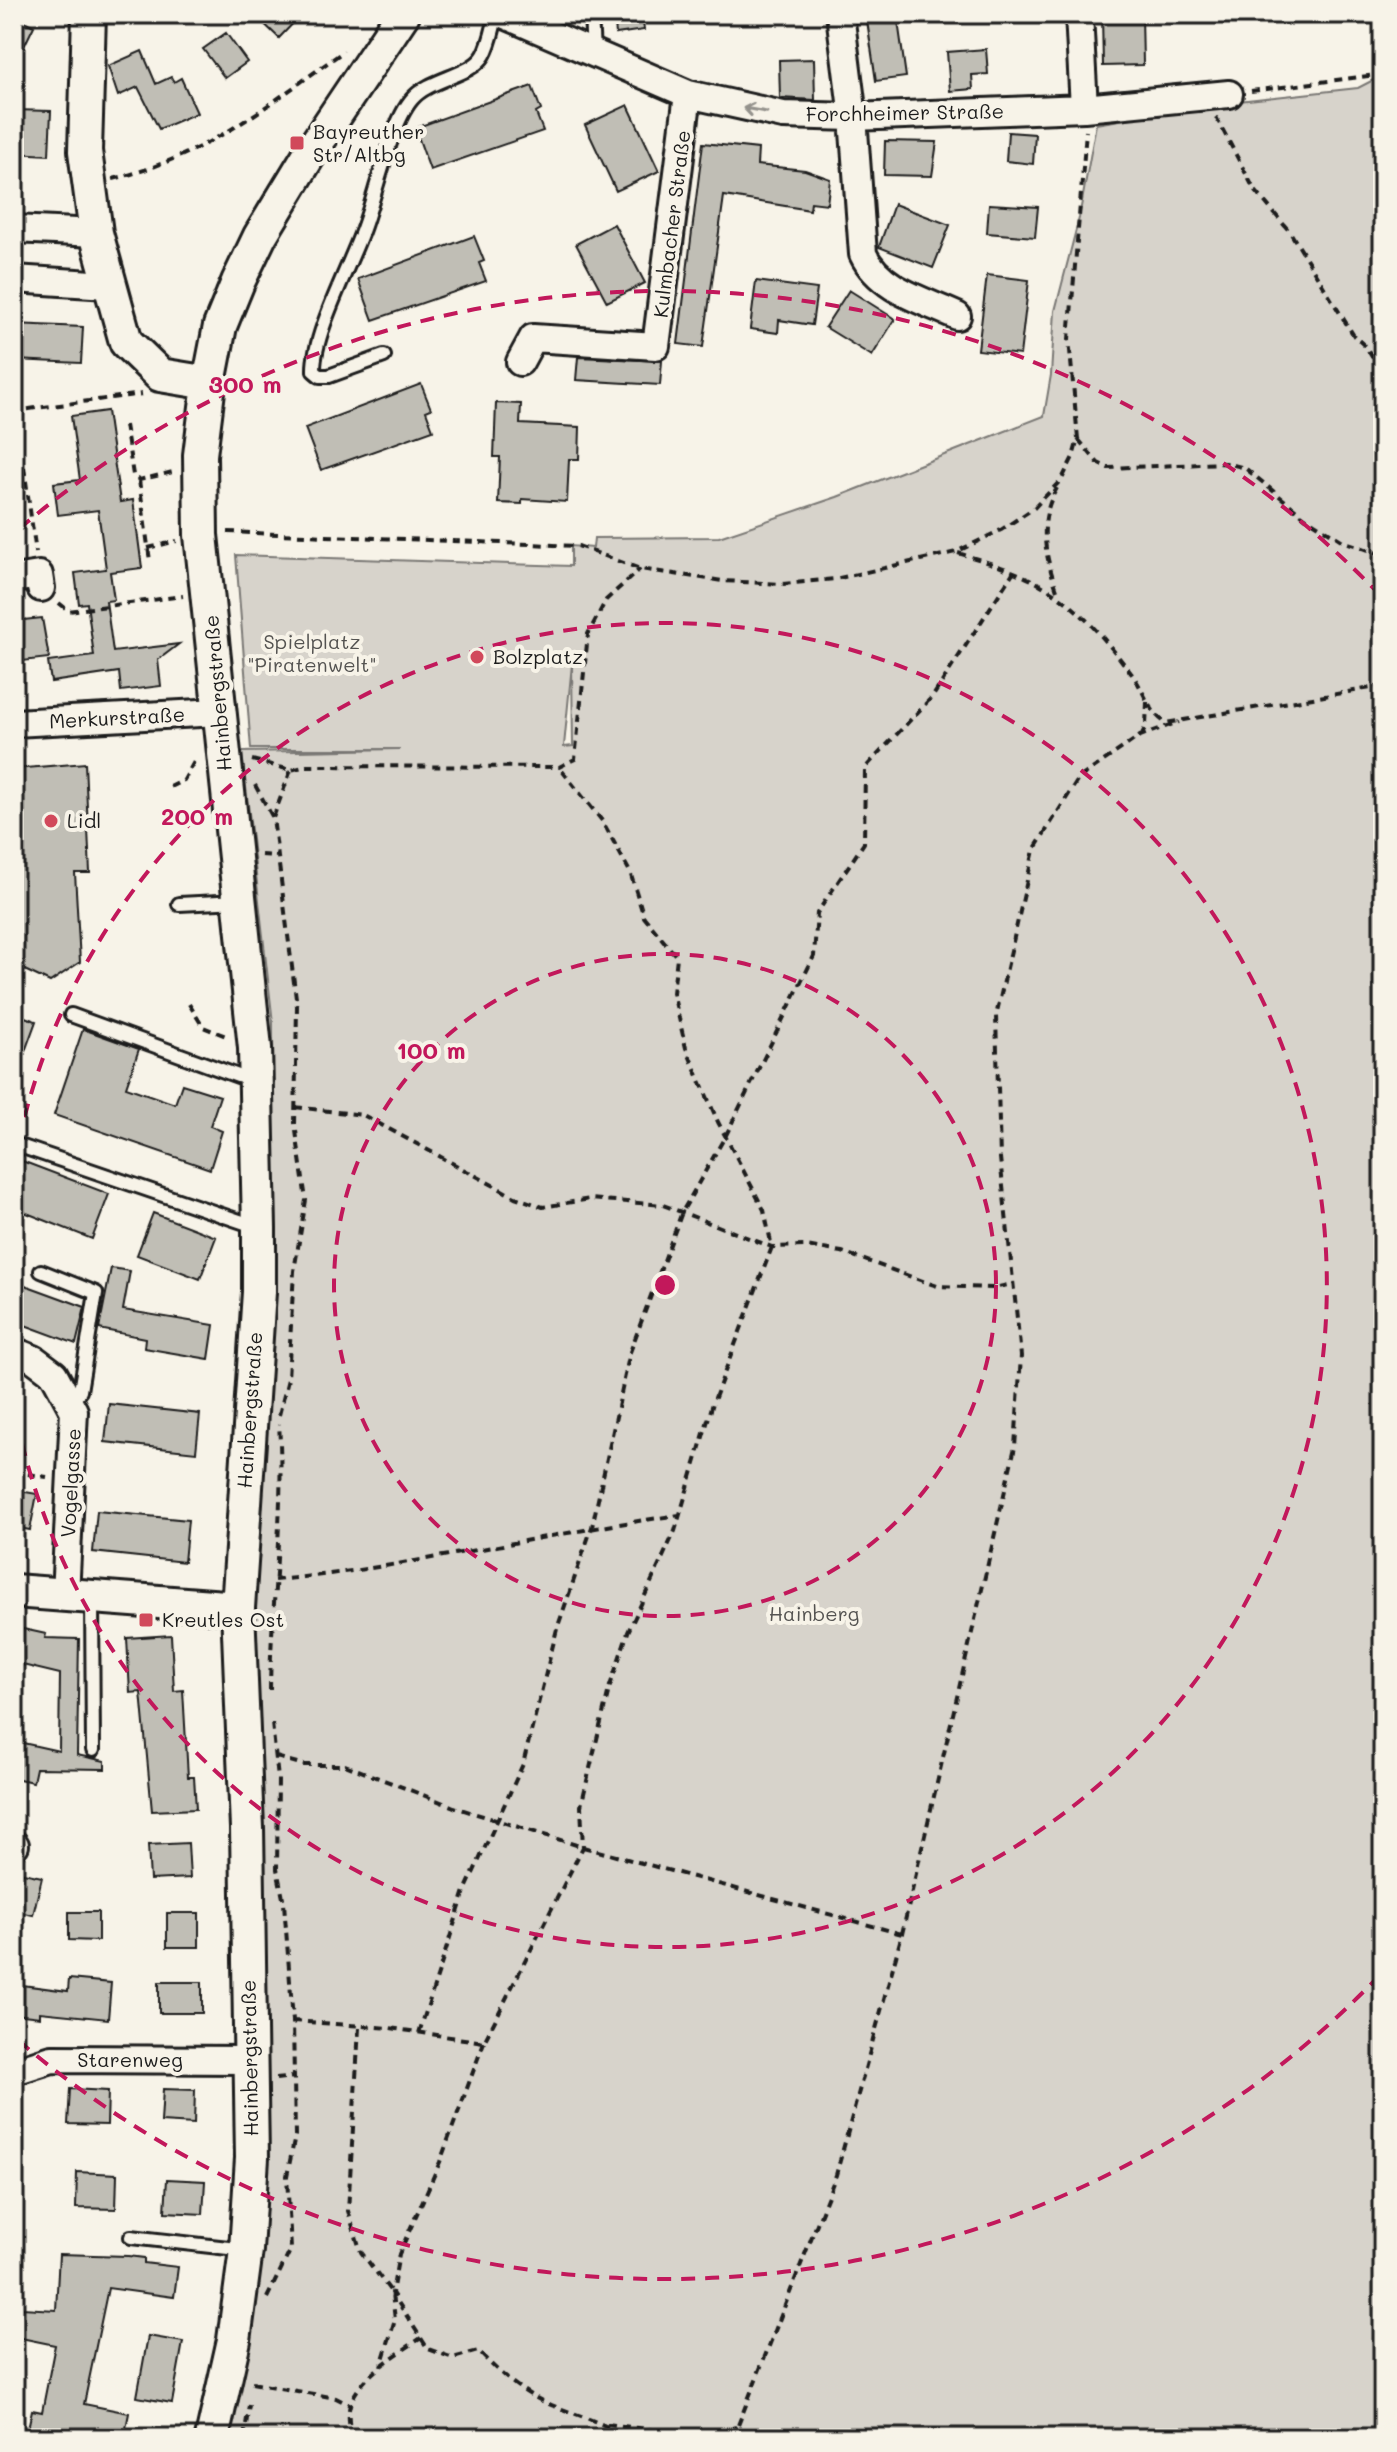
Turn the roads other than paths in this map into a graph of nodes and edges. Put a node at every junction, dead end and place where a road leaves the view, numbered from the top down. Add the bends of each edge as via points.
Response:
1 (89, 14) edge
2 (403, 14) edge
3 (500, 14) edge
4 (591, 14) edge
5 (840, 14) edge
6 (1079, 14) edge
7 (593, 53) junction
8 (688, 94) junction
9 (1220, 95) road end
10 (1084, 108) junction
11 (853, 117) junction
12 (14, 229) edge
13 (96, 233) junction
14 (14, 279) edge
15 (108, 285) junction
16 (957, 316) dead end
17 (384, 356) dead end
18 (520, 362) dead end
19 (209, 383) junction
20 (219, 712) junction
21 (14, 723) edge
22 (239, 901) junction
23 (179, 904) dead end
24 (71, 1015) dead end
25 (255, 1078) junction
26 (14, 1144) edge
27 (259, 1228) junction
28 (41, 1271) dead end
29 (14, 1351) edge
30 (70, 1401) junction
31 (14, 1591) edge
32 (79, 1596) junction
33 (238, 1608) junction
34 (93, 1750) dead end
35 (249, 2060) junction
36 (14, 2071) edge
37 (131, 2237) dead end
38 (246, 2250) junction
39 (212, 2438) edge

1 - 13 street via 85,151
2 - 19 street, Hainbergstraße via 357,78 260,236 220,326
3 - 7 street, Forchheimer Straße
3 - 17 lane via 475,66 429,84 400,118 318,345 314,371 329,376
4 - 7 lane
5 - 11 street
6 - 10 street
7 - 8 street, Forchheimer Straße
11 -> 8 street, Forchheimer Straße via 783,115
8 - 18 street, Kulmbacher Straße via 656,346 533,338
9 - 10 street, Forchheimer Straße
10 - 11 street, Forchheimer Straße
11 - 16 street via 863,254 871,272
12 - 13 street
13 - 15 street
14 - 15 street
15 - 19 street via 126,342 160,375
19 - 20 street, Hainbergstraße via 200,455 201,535
20 - 21 street, Merkurstraße
20 - 22 street, Hainbergstraße
22 - 23 lane
22 - 25 street, Hainbergstraße
24 - 25 lane
25 - 27 street, Hainbergstraße
26 - 27 lane
27 - 33 street, Hainbergstraße
28 - 30 lane via 96,1293 80,1391
29 - 30 street, Vogelgasse via 54,1374
30 - 32 street, Vogelgasse
31 - 32 street
32 - 33 street
32 - 34 lane
33 - 35 street, Hainbergstraße
35 - 36 street, Starenweg via 52,2059
35 - 38 street, Hainbergstraße via 252,2158
37 - 38 lane
38 - 39 street, Hainbergstraße via 234,2340

